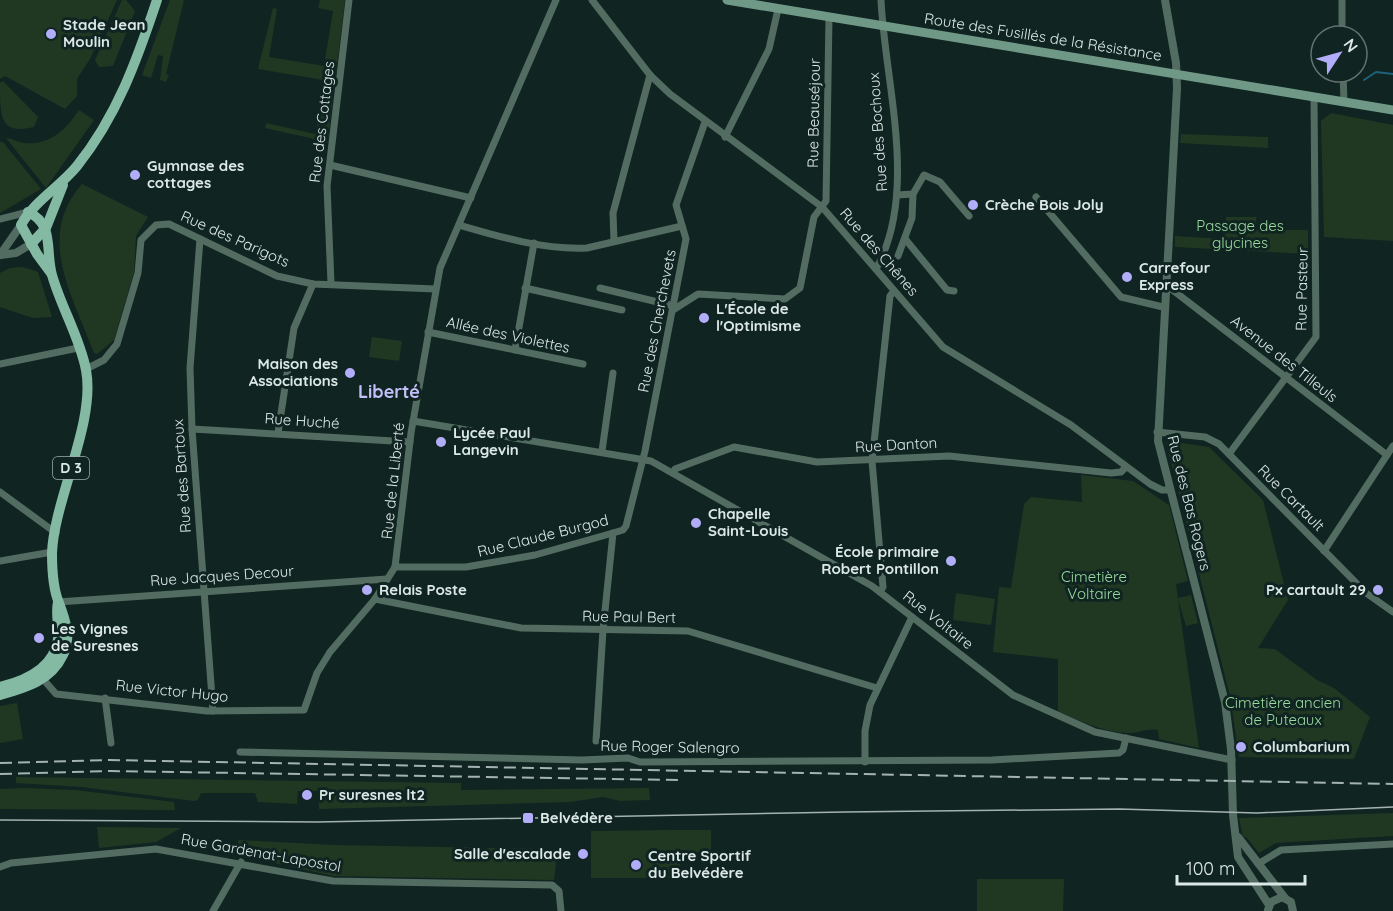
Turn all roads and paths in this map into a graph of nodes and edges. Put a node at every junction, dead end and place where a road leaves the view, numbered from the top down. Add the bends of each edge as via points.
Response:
1 (157, 0) edge
2 (350, 0) edge
3 (556, 0) edge
4 (592, 0) edge
5 (727, 0) edge
6 (881, 0) edge
7 (1165, 0) edge
8 (1342, 0) edge
9 (742, 1) edge
10 (778, 9) junction
11 (829, 17) junction
12 (1342, 24) edge
13 (882, 26) junction
14 (1177, 73) junction
15 (650, 75) junction
16 (1343, 84) edge
17 (1314, 97) junction
18 (1344, 102) junction
19 (1393, 110) edge
20 (705, 122) junction
21 (726, 137) junction
22 (330, 165) junction
23 (63, 183) junction
24 (913, 194) junction
25 (897, 195) junction
26 (1036, 197) dead end
27 (471, 198) junction
28 (822, 207) junction
29 (28, 212) junction
30 (969, 216) dead end
31 (3, 218) edge
32 (21, 225) junction
33 (459, 225) junction
34 (682, 226) junction
35 (46, 228) junction
36 (200, 238) junction
37 (906, 240) junction
38 (614, 241) junction
39 (534, 243) junction
40 (31, 244) junction
41 (0, 255) edge
42 (898, 256) dead end
43 (876, 269) junction
44 (51, 274) junction
45 (331, 283) junction
46 (313, 284) junction
47 (1164, 287) junction
48 (525, 288) junction
49 (600, 288) dead end
50 (435, 289) junction
51 (894, 291) junction
52 (954, 291) dead end
53 (1163, 307) junction
54 (674, 308) junction
55 (622, 310) dead end
56 (428, 332) junction
57 (78, 348) junction
58 (515, 350) junction
59 (0, 364) edge
60 (583, 364) dead end
61 (86, 369) junction
62 (613, 373) dead end
63 (1287, 378) junction
64 (413, 421) junction
65 (192, 429) junction
66 (1157, 432) junction
67 (278, 433) junction
68 (410, 442) junction
69 (1393, 446) edge
70 (602, 451) junction
71 (1229, 454) junction
72 (1387, 455) junction
73 (643, 458) junction
74 (872, 460) junction
75 (1125, 467) junction
76 (673, 473) junction
77 (1170, 490) junction
78 (0, 492) edge
79 (56, 533) junction
80 (613, 533) junction
81 (52, 552) junction
82 (1325, 553) junction
83 (0, 561) edge
84 (395, 567) junction
85 (387, 579) junction
86 (203, 591) junction
87 (880, 592) junction
88 (375, 599) junction
89 (58, 602) junction
90 (1393, 612) edge
91 (912, 617) junction
92 (603, 630) junction
93 (43, 679) junction
94 (0, 687) edge
95 (877, 688) junction
96 (0, 695) edge
97 (105, 698) junction
98 (304, 710) joint
99 (213, 711) junction
100 (1126, 738) junction
101 (596, 741) dead end
102 (111, 743) dead end
103 (240, 752) dead end
104 (1232, 760) junction
105 (865, 762) junction
106 (1234, 828) junction
107 (1393, 844) edge
108 (241, 862) junction
109 (1258, 864) junction
110 (0, 867) edge
111 (1286, 898) junction
112 (1268, 909) edge
113 (213, 911) edge
114 (561, 911) edge
115 (1293, 911) edge

1 - 23 main road, D 3 via 114,113
2 - 22 street, Rue des Cottages
3 - 27 street, Rue de la Liberté
4 - 15 street, Rue des Chênes
5 - 9 main road, Route des Fusillés de la Résistance
6 - 13 street, Rue des Bochoux
7 - 14 street, Rue des Bas Rogers
8 - 12 street
9 - 10 main road, Route des Fusillés de la Résistance
10 - 11 main road, Route des Fusillés de la Résistance
10 - 21 street via 769,49
11 - 13 main road, Route des Fusillés de la Résistance
11 - 28 street, Rue Beauséjour via 826,201
13 - 14 main road, Route des Fusillés de la Résistance
13 - 25 street, Rue des Bochoux
14 - 17 main road, Route des Fusillés de la Résistance
14 - 47 street, Rue des Bas Rogers
15 - 20 street, Rue des Chênes
15 - 38 street via 614,213
16 - 18 street
17 - 18 main road, Route des Fusillés de la Résistance
17 - 63 street, Rue Pasteur via 1316,337
18 - 19 main road, Route des Fusillés de la Résistance
20 - 21 street, Rue des Chênes
20 - 34 street, Rue des Cherchevets via 676,204
21 - 28 street, Rue des Chênes
22 - 27 street
22 - 45 street, Rue des Cottages via 327,186
23 - 29 main road, D 3
23 - 35 main road, D 3
24 - 25 street
24 - 30 street via 924,175 940,183
24 - 37 street
25 - 43 street, Rue des Bochoux via 897,211
26 - 53 street via 1121,297
27 - 33 street, Rue de la Liberté
28 - 43 street, Rue des Chênes
28 - 54 street, Rue Beauséjour via 814,217 802,283 795,293 785,299 698,294
29 - 31 street
29 - 32 main road
29 - 35 main road via 40,218
31 - 32 street
32 - 40 main road
32 - 41 street
33 - 39 street
33 - 50 street, Rue de la Liberté
34 - 38 street
34 - 54 street, Rue des Cherchevets via 686,240
35 - 40 main road
35 - 44 main road, D 3
36 - 46 street, Rue des Parigots via 277,276
36 - 61 street, Rue des Parigots via 169,224 156,225 143,235 138,273 117,344 104,360
36 - 65 street, Rue des Bartoux via 190,368
37 - 42 street
37 - 52 street via 947,290
38 - 39 street via 571,249
39 - 48 street
40 - 41 street via 16,253
40 - 44 main road, D 3
43 - 51 street, Rue des Chênes
44 - 57 main road, D 3
45 - 46 street, Rue des Parigots
45 - 50 street, Rue des Parigots
46 - 67 street via 294,328
47 - 53 street, Rue des Bas Rogers
47 - 63 street, Avenue des Tilleuls
48 - 55 street
48 - 58 street
49 - 54 street
50 - 56 street, Rue de la Liberté
51 - 74 street
51 - 75 street, Rue des Chênes via 943,347 1071,425
53 - 66 street, Rue des Bas Rogers
54 - 73 street, Rue des Cherchevets
56 - 58 street, Allée des Violettes
56 - 64 street, Rue de la Liberté
57 - 59 street
57 - 61 main road, D 3
58 - 60 street, Allée des Violettes
61 - 79 main road, D 3 via 88,397
62 - 70 street
63 - 71 street, Rue Pasteur
63 - 72 street, Avenue des Tilleuls
64 - 68 street, Rue de la Liberté
64 - 70 street, Rue Voltaire
65 - 67 street, Rue Huché
65 - 86 street, Rue des Bartoux
66 - 71 street, Rue Cartault via 1210,439
66 - 77 street, Rue des Bas Rogers
67 - 68 street, Rue Huché
68 - 84 street, Rue de la Liberté
69 - 72 street
70 - 73 street, Rue Voltaire
71 - 82 street, Rue Cartault
72 - 82 street
73 - 76 street, Rue Voltaire
73 - 80 street, Rue Claude Burgod via 626,526
74 - 75 street, Rue Danton via 949,456 1111,473
74 - 76 street, Rue Danton via 817,462 734,447
74 - 87 street via 883,587
75 - 77 street, Rue des Chênes via 1158,489
76 - 87 street, Rue Voltaire
77 - 104 street, Rue des Bas Rogers via 1225,702
78 - 79 street
79 - 81 main road, D 3
80 - 84 street, Rue Claude Burgod via 535,555 475,566
80 - 92 street
81 - 83 street
81 - 89 main road, D 3
82 - 90 street, Rue Cartault via 1366,593
84 - 85 street, Rue de la Liberté
85 - 86 street, Rue Jacques Decour
85 - 88 street, Rue de la Liberté
86 - 89 street, Rue Jacques Decour
86 - 99 street, Rue des Bartoux
87 - 91 street, Rue Voltaire
88 - 92 street, Rue Paul Bert via 521,628
88 - 98 street, Rue de la Liberté via 330,652 317,673
89 - 93 main road, D 3 via 64,612 66,647 56,668
89 - 94 main road, D 3 via 58,638 48,661 28,678
91 - 95 street
91 - 100 street, Rue Voltaire via 1013,695 1079,727
92 - 95 street, Rue Paul Bert via 688,631
92 - 101 street
93 - 96 main road, D 3
93 - 97 street, Rue Victor Hugo via 56,694
95 - 105 street via 867,716
97 - 99 street, Rue Victor Hugo
97 - 102 street
98 - 99 street, Rue Victor Hugo
100 - 104 street, Rue Voltaire
100 - 105 street, Rue Roger Salengro via 1119,753
103 - 105 street, Rue Roger Salengro via 614,758 640,762
104 - 106 street, Rue des Bas Rogers
106 - 109 street, Rue des Bas Rogers
106 - 112 street, Rue des Bas Rogers via 1238,856
107 - 109 street via 1281,850
108 - 110 street, Rue Gardenat-Lapostol via 148,849
108 - 113 street
108 - 114 street, Rue Gardenat-Lapostol via 333,881 555,886
109 - 111 street, Rue des Bas Rogers
111 - 112 street via 1277,897
111 - 115 street, Rue des Bas Rogers

